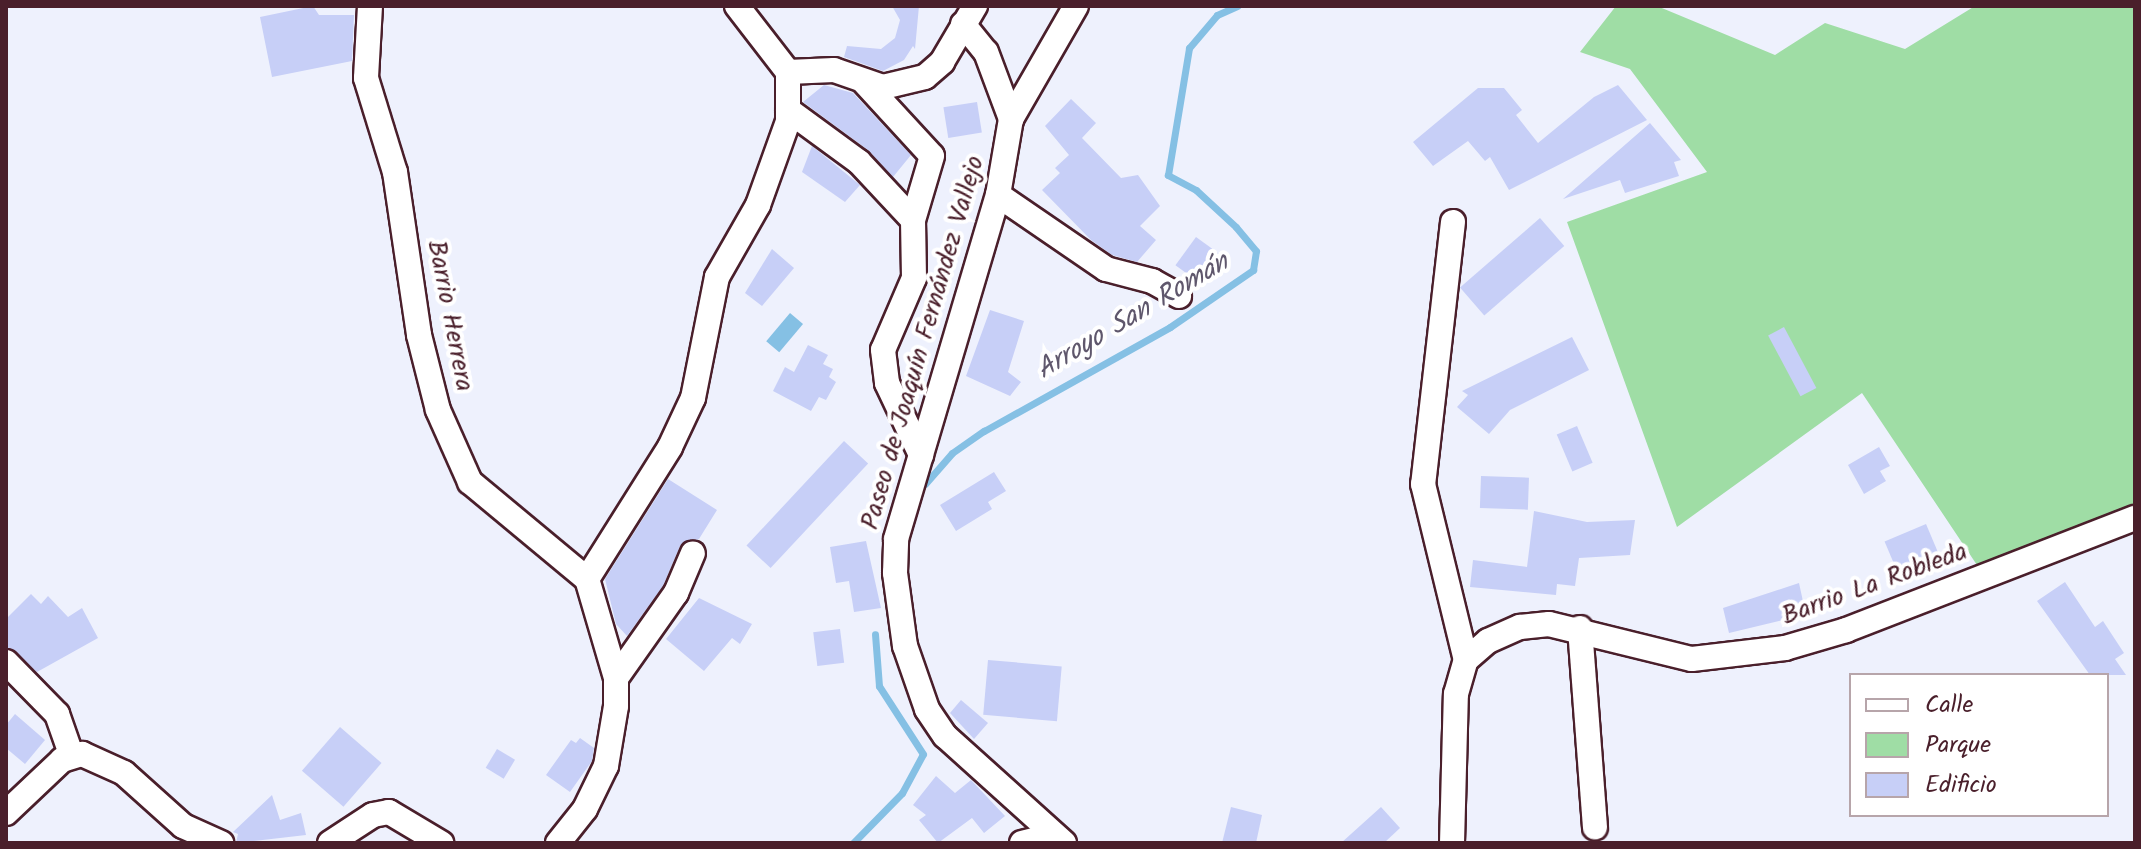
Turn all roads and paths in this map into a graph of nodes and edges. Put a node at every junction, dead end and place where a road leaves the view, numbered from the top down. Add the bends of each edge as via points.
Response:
1 (370, 6) edge
2 (737, 6) edge
3 (1076, 6) edge
4 (969, 15) edge
5 (788, 72) junction
6 (864, 82) junction
7 (788, 110) junction
8 (1011, 119) junction
9 (998, 195) junction
10 (913, 220) junction
11 (1453, 222) dead end
12 (1179, 296) dead end
13 (921, 455) junction
14 (2135, 518) edge
15 (693, 553) dead end
16 (587, 579) junction
17 (1580, 628) junction
18 (1466, 660) junction
19 (6, 662) edge
20 (616, 678) junction
21 (71, 754) junction
22 (6, 813) edge
23 (1595, 827) dead end
24 (1059, 839) edge
25 (221, 843) edge
26 (330, 843) edge
27 (441, 843) edge
28 (558, 843) edge
29 (1022, 843) edge
30 (1452, 843) edge

1 - 16 street, Barrio Herrera via 366,78 395,172 419,335 438,410 470,482
2 - 5 street
3 - 8 street, Paseo de Joaquín Fernández Vallejo
4 - 6 street via 942,62 925,77 883,87
4 - 8 street
5 - 6 street via 834,70
5 - 7 street
6 - 10 street via 932,156
7 - 10 street via 859,162
7 - 16 street via 758,205 717,277 693,398
8 - 9 street, Paseo de Joaquín Fernández Vallejo
9 - 12 street via 1106,269 1152,281
9 - 13 street, Paseo de Joaquín Fernández Vallejo
10 - 13 street via 914,278 883,350 883,366 899,415
11 - 18 street via 1423,484
13 - 24 street, Paseo de Joaquín Fernández Vallejo via 896,539 895,573 916,683 945,736
14 - 17 street, Barrio La Robleda via 1846,630 1785,648 1692,659
15 - 20 street via 676,593
16 - 20 street
17 - 18 street, Barrio La Robleda via 1520,627 1488,641
17 - 23 street
18 - 30 street via 1456,694
19 - 21 street via 57,714
20 - 28 street via 606,766 585,809
21 - 22 street
21 - 25 street via 124,773 183,826
24 - 29 street
26 - 27 street via 373,815 389,812

